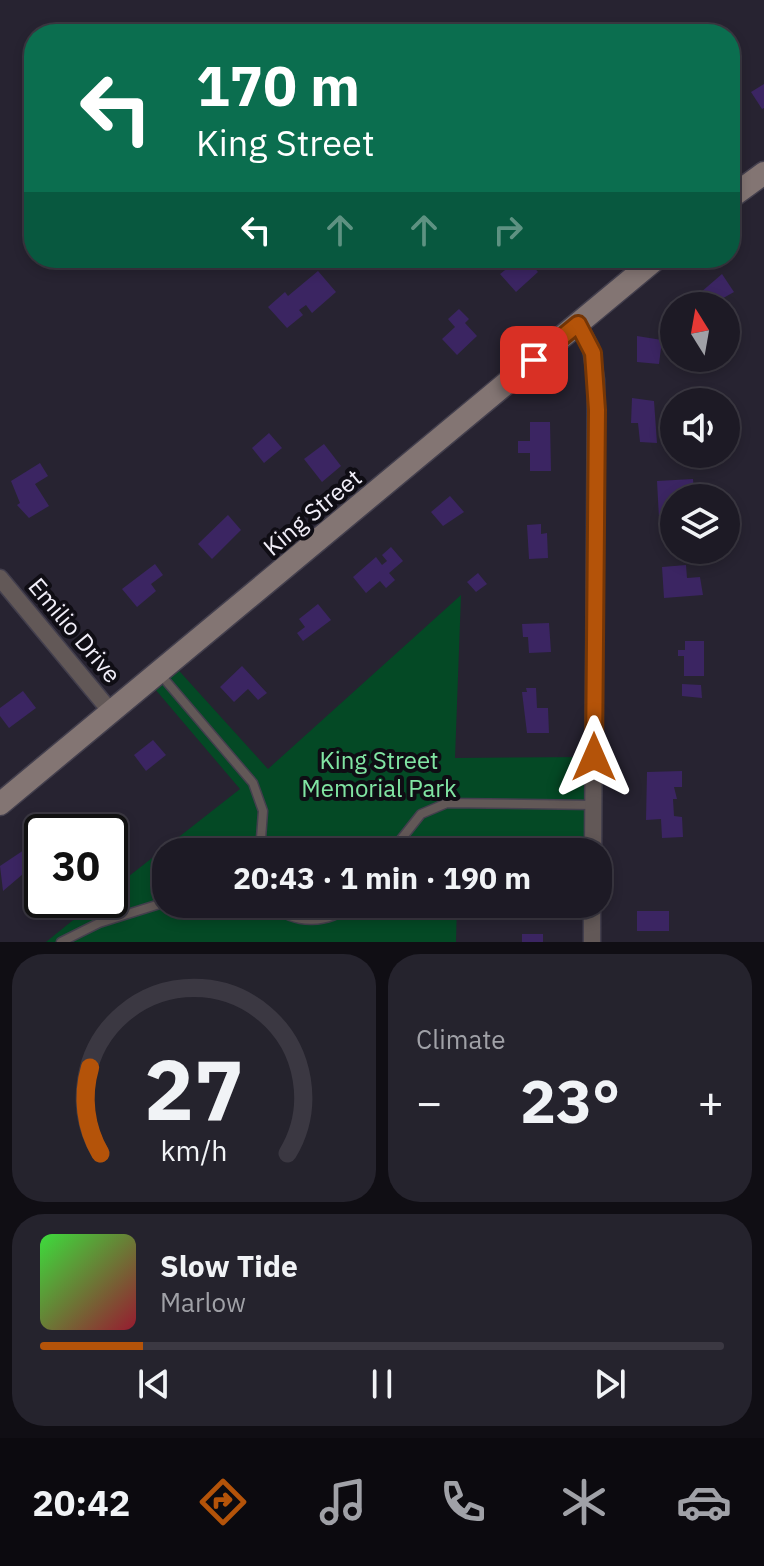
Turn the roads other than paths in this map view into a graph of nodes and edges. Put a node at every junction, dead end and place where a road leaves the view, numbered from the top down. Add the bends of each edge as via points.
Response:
1 (764, 173) edge
2 (740, 191) edge
3 (645, 268) edge
4 (578, 324) junction
5 (0, 578) edge
6 (159, 674) junction
7 (112, 713) junction
8 (0, 804) edge
9 (593, 805) junction
10 (262, 838) edge
11 (402, 838) edge
12 (593, 838) edge
13 (152, 906) edge
14 (300, 918) edge
15 (320, 918) edge
16 (592, 918) edge
17 (61, 942) edge
18 (592, 942) edge

1 - 2 main road
3 - 4 main road, King Street
4 - 6 main road, King Street
4 - 9 street via 591,348 596,380
5 - 7 street, Emilio Drive
6 - 7 main road, King Street
6 - 10 lane via 253,783 264,824
7 - 8 main road, King Street
9 - 11 lane via 447,803 421,814
9 - 12 street
13 - 17 lane
14 - 15 lane
16 - 18 street

